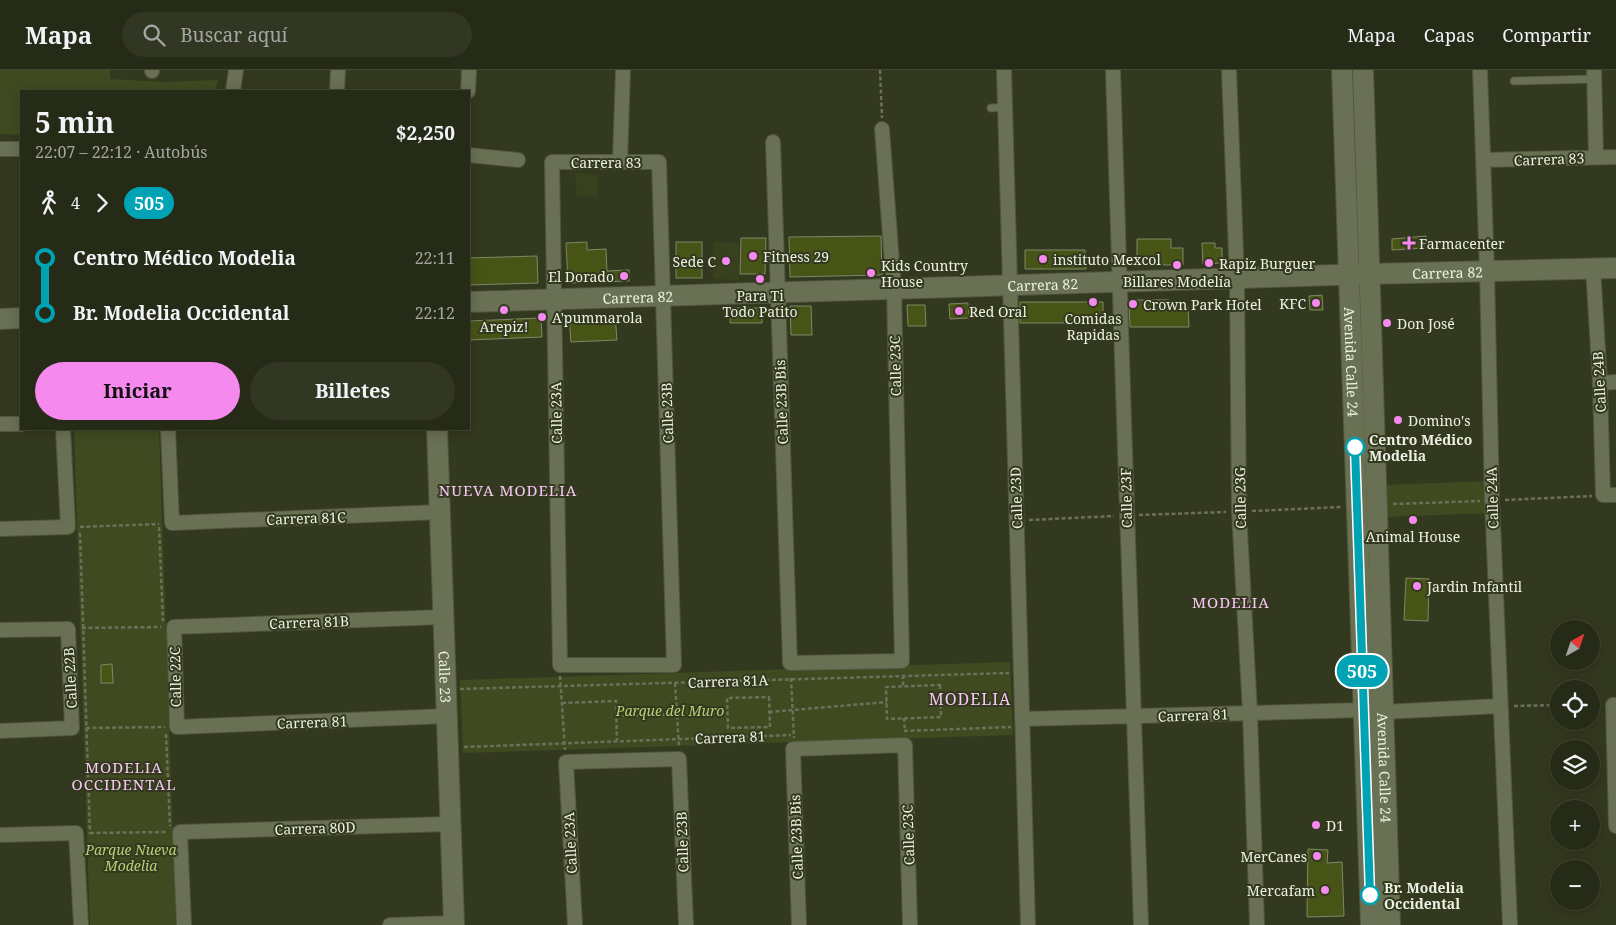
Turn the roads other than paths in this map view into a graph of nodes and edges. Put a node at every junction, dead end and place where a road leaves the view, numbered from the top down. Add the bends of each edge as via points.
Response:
1 (236, 70) edge
2 (338, 70) edge
3 (469, 70) edge
4 (623, 70) edge
5 (1004, 70) edge
6 (1113, 70) edge
7 (1229, 70) edge
8 (1342, 70) edge
9 (1363, 70) edge
10 (1480, 70) edge
11 (1594, 74) edge
12 (1514, 81) dead end
13 (233, 90) edge
14 (337, 90) edge
15 (468, 90) edge
16 (1006, 107) junction
17 (991, 108) dead end
18 (882, 130) road end
19 (773, 142) dead end
20 (0, 149) edge
21 (20, 149) edge
22 (470, 155) edge
23 (1616, 157) edge
24 (1596, 158) junction
25 (518, 160) dead end
26 (1483, 160) junction
27 (552, 162) joint
28 (620, 162) junction
29 (659, 162) joint
30 (1593, 268) junction
31 (1616, 268) edge
32 (1487, 271) junction
33 (1359, 274) junction
34 (1237, 278) junction
35 (1120, 282) junction
36 (1010, 286) junction
37 (894, 289) junction
38 (777, 293) junction
39 (663, 296) junction
40 (554, 300) junction
41 (470, 302) edge
42 (20, 318) edge
43 (0, 319) edge
44 (1616, 382) edge
45 (1600, 383) junction
46 (0, 424) edge
47 (20, 424) edge
48 (63, 430) edge
49 (168, 430) edge
50 (437, 430) edge
51 (1610, 495) edge
52 (440, 512) junction
53 (0, 529) edge
54 (443, 617) junction
55 (174, 627) joint
56 (0, 630) edge
57 (790, 662) joint
58 (560, 664) joint
59 (674, 665) joint
60 (1614, 705) edge
61 (1500, 706) junction
62 (1364, 710) junction
63 (1383, 712) junction
64 (1250, 713) junction
65 (447, 716) junction
66 (1132, 716) junction
67 (1022, 723) junction
68 (176, 727) joint
69 (0, 731) edge
70 (794, 742) joint
71 (679, 759) joint
72 (566, 762) joint
73 (450, 824) junction
74 (1616, 826) edge
75 (0, 835) edge
76 (454, 924) edge
77 (81, 925) edge
78 (184, 925) edge
79 (390, 925) edge
80 (575, 925) edge
81 (686, 925) edge
82 (799, 925) edge
83 (910, 925) edge
84 (1028, 925) edge
85 (1141, 925) edge
86 (1257, 925) edge
87 (1371, 925) edge
88 (1390, 925) edge
89 (1510, 925) edge

1 - 13 street
2 - 14 street
3 - 15 street
4 - 28 street
5 - 16 street, Calle 23D
6 - 35 street, Calle 23F
7 - 34 street, Calle 23G
8 - 33 main road, Avenida Calle 24
9 - 33 main road, Avenida Calle 24
10 - 26 street, Calle 24A
11 - 12 lane
11 - 24 street
16 - 17 lane
16 - 36 street, Calle 23D
18 - 37 street, Calle 23C
19 - 38 street, Calle 23B Bis
20 - 21 street
22 - 25 street
23 - 24 street, Carrera 83
24 - 26 street, Carrera 83
26 - 32 street, Calle 24A
27 - 28 street, Carrera 83
27 - 40 street, Calle 23A
28 - 29 street, Carrera 83
29 - 39 street, Calle 23B
30 - 31 main road, Carrera 82
30 - 32 main road, Carrera 82
30 - 45 street, Calle 24B
32 - 33 main road, Carrera 82
32 - 61 street, Calle 24A
33 - 34 main road, Carrera 82
33 - 62 main road, Avenida Calle 24
33 - 63 main road, Avenida Calle 24
34 - 35 main road, Carrera 82
34 - 64 street, Calle 23G via 1239,511
35 - 36 main road, Carrera 82
35 - 66 street, Calle 23F
36 - 37 main road, Carrera 82
36 - 67 street, Calle 23D
37 - 38 main road, Carrera 82
37 - 57 street, Calle 23C via 902,662
38 - 39 main road, Carrera 82
38 - 57 street, Calle 23B Bis
39 - 40 main road, Carrera 82
39 - 59 street, Calle 23B
40 - 41 main road, Carrera 82
40 - 58 street, Calle 23A
42 - 43 main road
44 - 45 street
45 - 51 street, Calle 24B
46 - 47 street
48 - 53 street via 74,527
49 - 52 street, Carrera 81C via 172,523
50 - 52 main road, Calle 23
52 - 54 main road, Calle 23
54 - 55 street, Carrera 81B
54 - 65 main road, Calle 23
55 - 68 street, Calle 22C
56 - 69 street, Calle 22B via 68,629 72,728
58 - 59 street, Carrera 81A
60 - 74 street
61 - 63 street
61 - 89 street, Calle 24A
62 - 64 street, Carrera 81
62 - 87 main road, Avenida Calle 24
63 - 88 main road, Avenida Calle 24
64 - 66 street, Carrera 81
64 - 86 street, Calle 23G
65 - 68 street, Carrera 81
65 - 73 main road, Calle 23
66 - 67 street, Carrera 81
66 - 85 street, Calle 23F
67 - 84 street, Calle 23D
70 - 82 street, Calle 23B Bis
70 - 83 street, Calle 23C via 905,738
71 - 72 street, Carrera 81
71 - 81 street, Calle 23B
72 - 80 street, Calle 23A
73 - 76 main road, Calle 23
73 - 78 street, Carrera 80D via 180,832
75 - 77 street via 83,833
76 - 79 street

